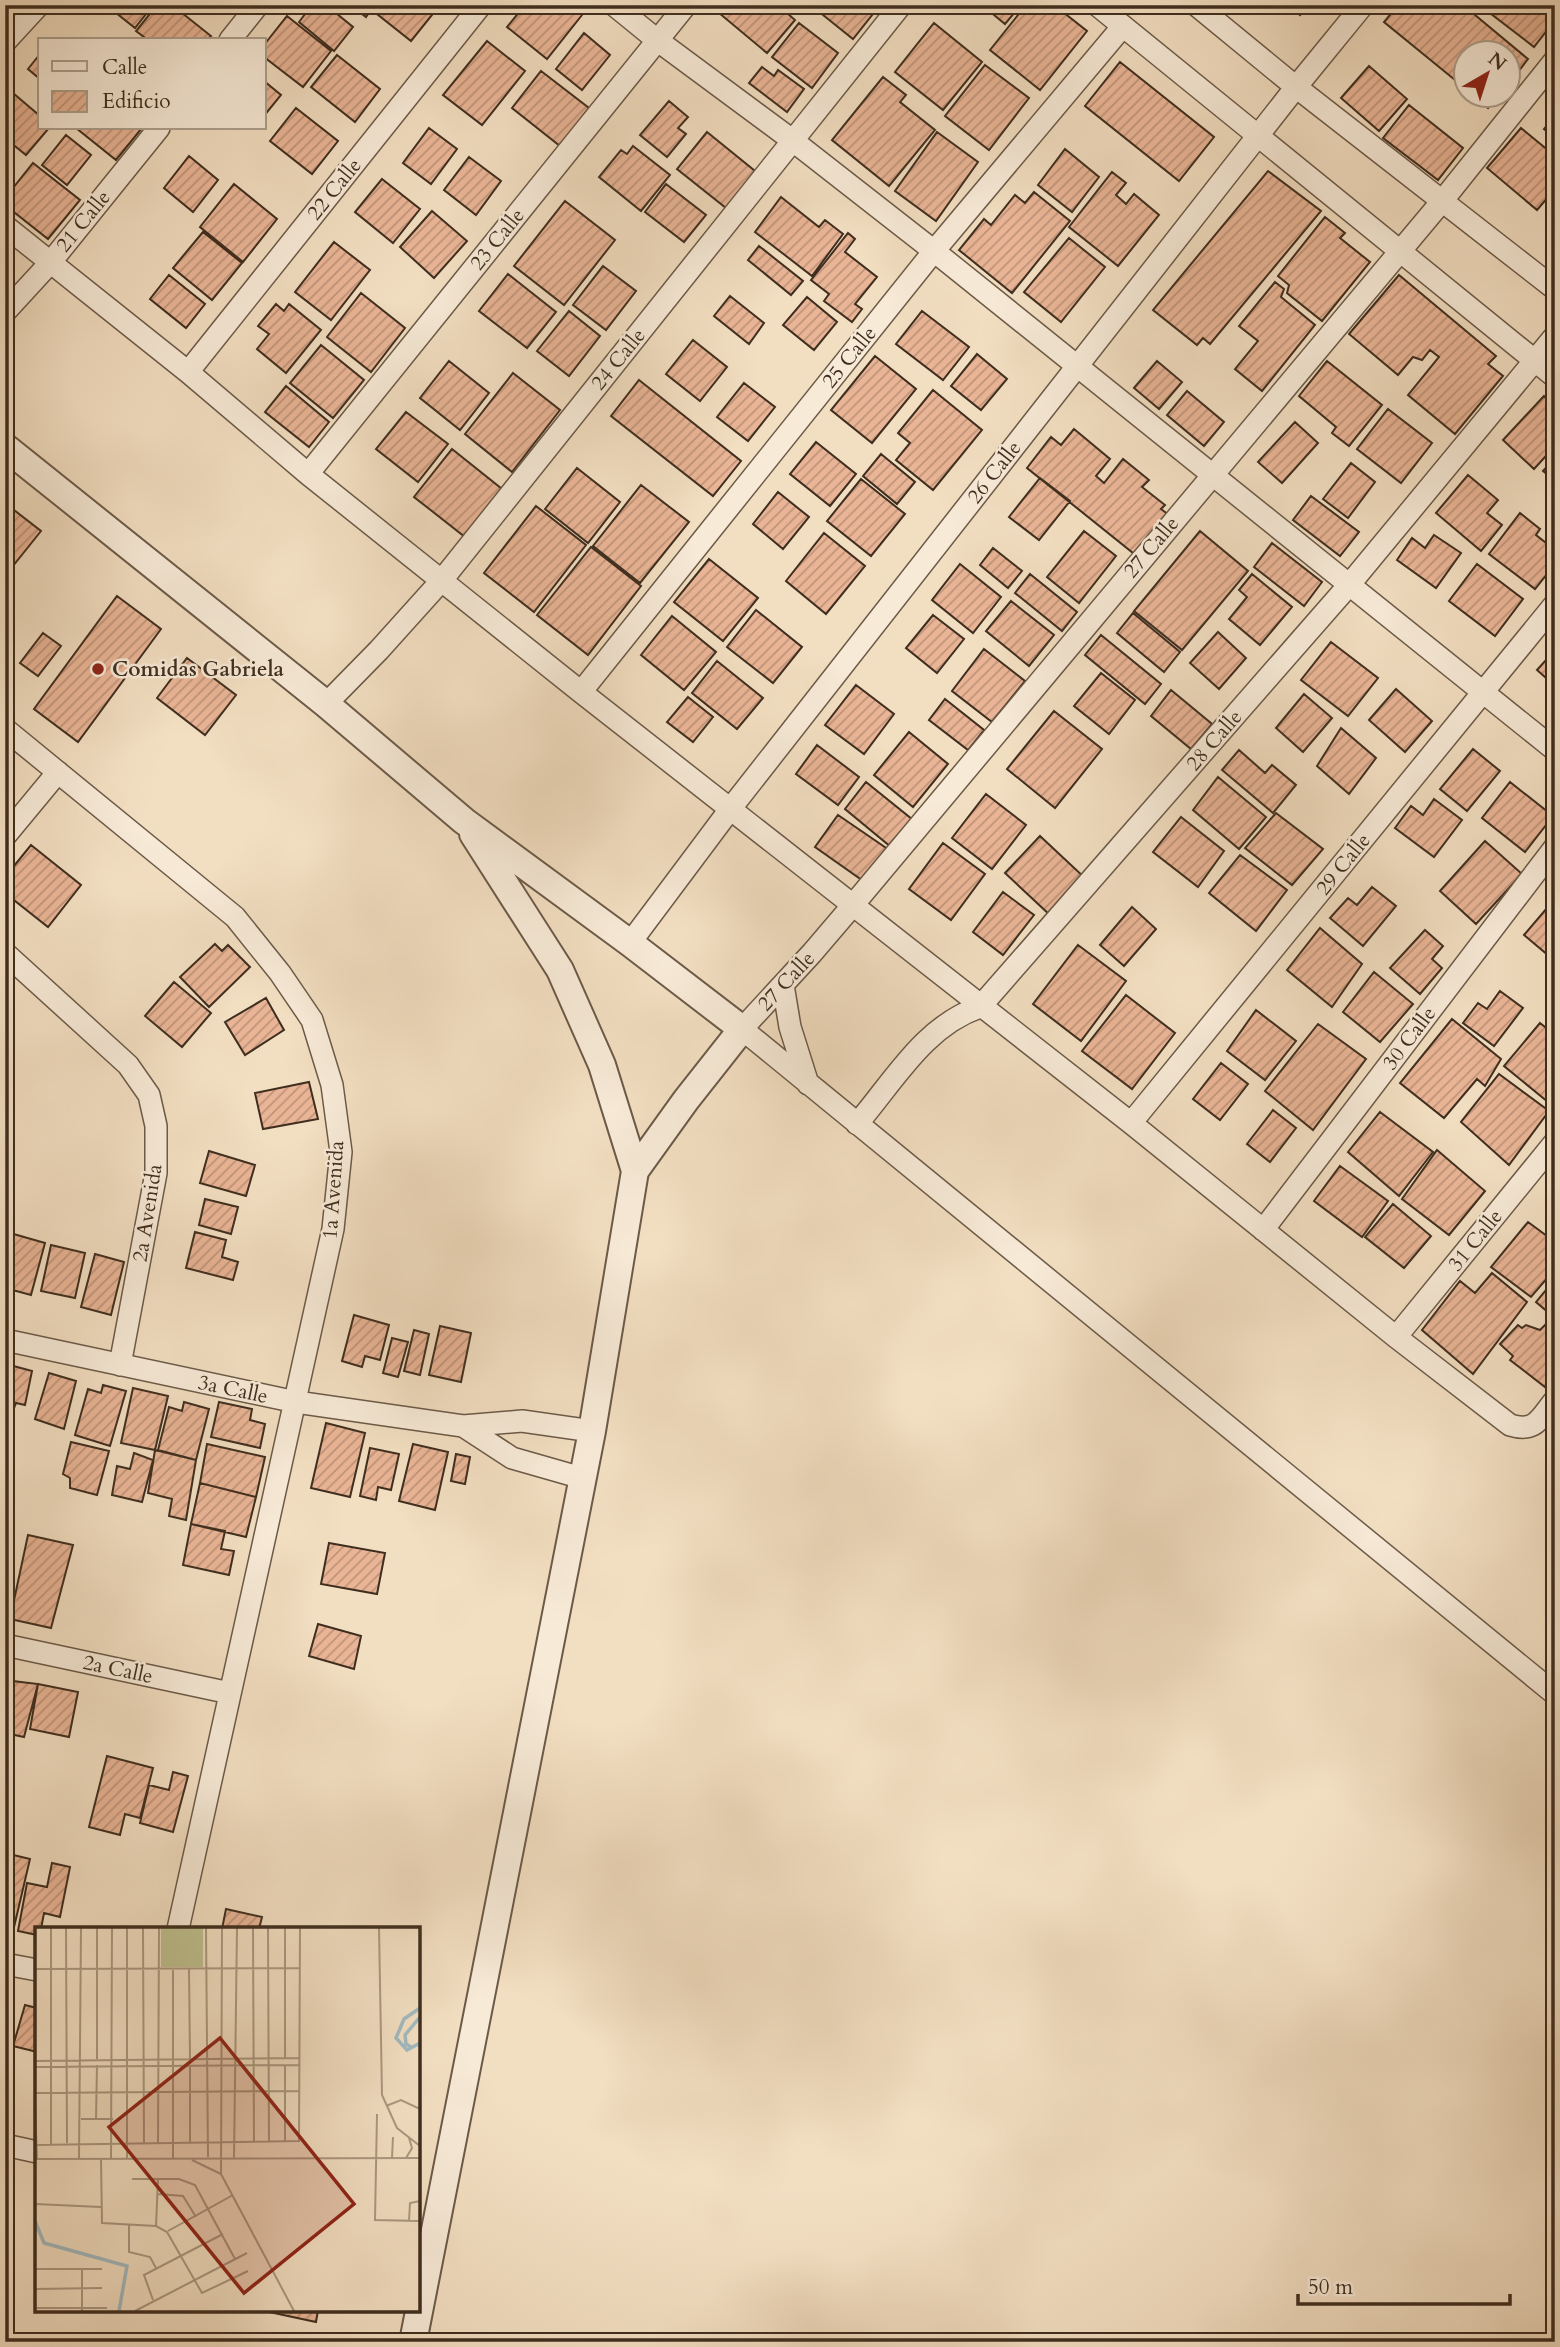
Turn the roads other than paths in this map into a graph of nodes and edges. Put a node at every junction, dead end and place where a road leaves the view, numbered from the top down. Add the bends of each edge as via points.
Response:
1 (39, 5) edge
2 (258, 5) edge
3 (481, 5) edge
4 (614, 5) edge
5 (687, 5) edge
6 (901, 5) edge
7 (1097, 5) edge
8 (1196, 5) edge
9 (1363, 5) edge
10 (1123, 26) junction
11 (232, 38) edge
12 (657, 40) junction
13 (5, 42) edge
14 (1555, 61) edge
15 (1296, 87) junction
16 (157, 130) edge
17 (1258, 136) junction
18 (792, 140) junction
19 (1443, 200) junction
20 (5, 226) edge
21 (934, 251) junction
22 (1398, 252) junction
23 (50, 263) junction
24 (1555, 289) edge
25 (5, 312) edge
26 (1555, 336) edge
27 (1534, 360) junction
28 (1077, 367) junction
29 (188, 372) junction
30 (1555, 377) edge
31 (5, 447) edge
32 (308, 474) junction
33 (1211, 475) junction
34 (442, 579) junction
35 (1349, 585) junction
36 (1555, 604) edge
37 (580, 692) junction
38 (1483, 694) junction
39 (326, 704) junction
40 (5, 729) edge
41 (1555, 750) edge
42 (58, 772) junction
43 (731, 808) junction
44 (464, 821) junction
45 (5, 836) edge
46 (1555, 847) edge
47 (853, 905) junction
48 (630, 943) junction
49 (5, 953) edge
50 (783, 985) junction
51 (980, 1007) junction
52 (742, 1029) junction
53 (808, 1084) junction
54 (1131, 1123) junction
55 (857, 1124) junction
56 (1555, 1142) edge
57 (635, 1171) junction
58 (1263, 1230) junction
59 (1396, 1337) junction
60 (5, 1340) edge
61 (120, 1365) junction
62 (1555, 1400) edge
63 (296, 1402) junction
64 (463, 1426) junction
65 (592, 1431) junction
66 (582, 1478) junction
67 (5, 1645) edge
68 (230, 1693) junction
69 (1555, 1694) edge
70 (178, 1927) edge
71 (5, 1964) edge
72 (35, 1970) edge
73 (5, 2145) edge
74 (35, 2152) edge
75 (420, 2306) edge
76 (419, 2312) edge
77 (413, 2342) edge

1 - 13 street
2 - 11 street
3 - 29 street, 22 Calle
4 - 12 street
5 - 12 street, 23 Calle
6 - 18 street, 24 Calle
7 - 10 street
8 - 15 street
9 - 15 street, 26 Calle
10 - 17 street
10 - 21 street, 25 Calle
12 - 18 street
12 - 32 street, 23 Calle
14 - 19 street, 27 Calle
15 - 17 street, 26 Calle
15 - 19 street
16 - 23 street, 21 Calle
17 - 22 street
17 - 28 street, 26 Calle
18 - 21 street
18 - 34 street, 24 Calle
19 - 22 street, 27 Calle
19 - 24 street
20 - 23 street
21 - 28 street
21 - 37 street, 25 Calle
22 - 27 street
22 - 33 street, 27 Calle
23 - 25 street, 21 Calle
23 - 29 street
26 - 27 street, 28 Calle
27 - 30 street
27 - 35 street, 28 Calle
28 - 33 street
28 - 43 street, 26 Calle
29 - 32 street
31 - 39 street
32 - 34 street
33 - 35 street
33 - 47 street, 27 Calle
34 - 37 street
34 - 39 street, 24 Calle
35 - 38 street
35 - 51 street, 28 Calle
36 - 38 street, 29 Calle
37 - 43 street
38 - 41 street
38 - 54 street, 29 Calle
39 - 44 street
40 - 42 street, 1a Avenida
42 - 45 street
42 - 63 street, 1a Avenida via 236,917 312,1020 332,1085 341,1152 333,1229
43 - 47 street
43 - 48 street, 26 Calle
44 - 48 street
44 - 57 street via 560,970 601,1065
46 - 58 street, 30 Calle
47 - 50 street, 27 Calle
47 - 51 street
48 - 52 street
49 - 61 street, 2a Avenida via 128,1065 149,1094 156,1126 156,1173
50 - 52 street, 27 Calle
50 - 53 street
51 - 54 street
51 - 55 street, 28 Calle via 941,1027 906,1062
52 - 53 street
52 - 57 street
53 - 55 street
54 - 58 street
55 - 69 street
56 - 59 street, 31 Calle
57 - 65 street
58 - 59 street
59 - 62 street via 1510,1426 1533,1426
60 - 61 street, 3a Calle
61 - 63 street, 3a Calle
63 - 64 street, 3a Calle
63 - 68 street, 1a Avenida
64 - 65 street, 3a Calle via 522,1421
64 - 66 street, 3a Calle via 512,1458
65 - 66 street
66 - 75 street
67 - 68 street, 2a Calle
68 - 70 street, 1a Avenida
71 - 72 street
73 - 74 street
76 - 77 street

